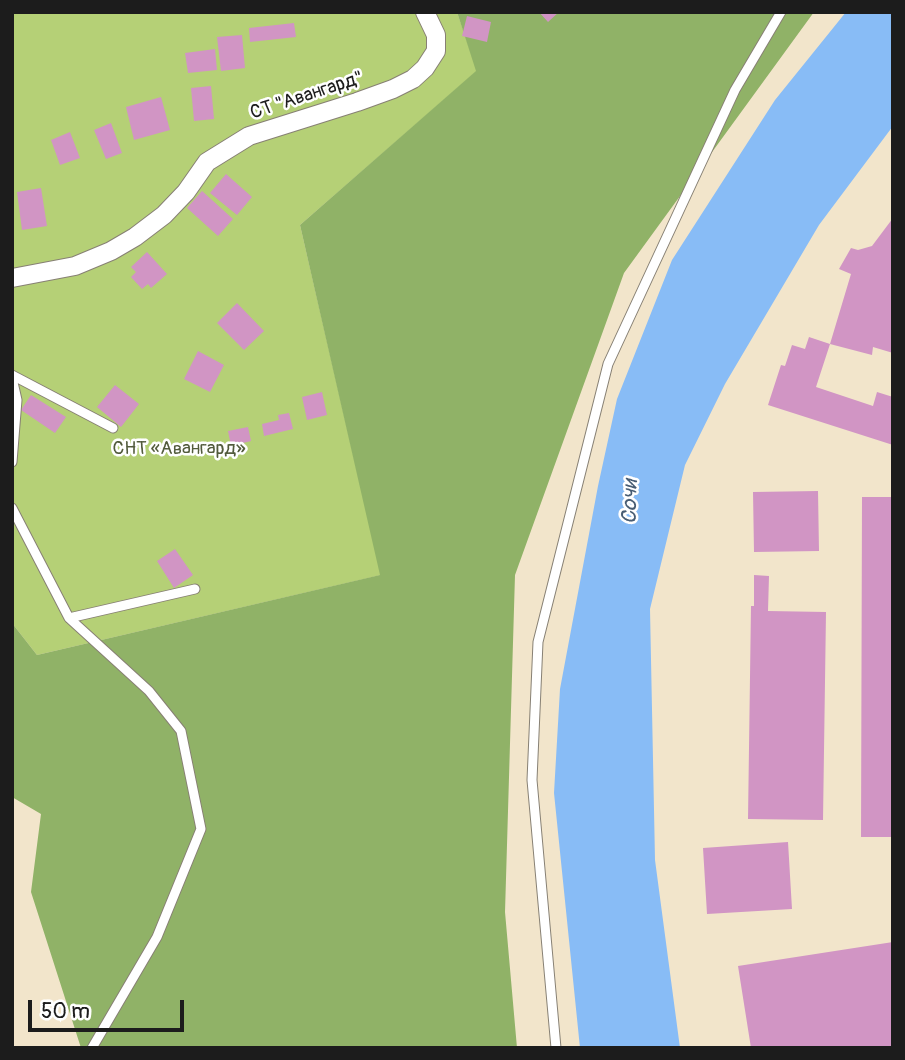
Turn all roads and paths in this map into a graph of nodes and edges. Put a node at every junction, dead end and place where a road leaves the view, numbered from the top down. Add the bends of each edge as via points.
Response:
1 (425, 12) edge
2 (781, 12) edge
3 (12, 278) edge
4 (12, 377) edge
5 (113, 428) dead end
6 (12, 461) edge
7 (12, 509) edge
8 (195, 589) dead end
9 (69, 618) junction
10 (92, 1048) edge
11 (556, 1048) edge

1 - 3 street, СТ "Авангард" via 436,35 436,51 413,79 249,136 207,162 164,215 135,237 75,266
2 - 11 lane via 735,90 608,364 538,642 532,780
4 - 5 lane
4 - 6 lane via 17,400
7 - 9 lane
8 - 9 lane
9 - 10 lane via 149,691 181,731 201,829 157,937

